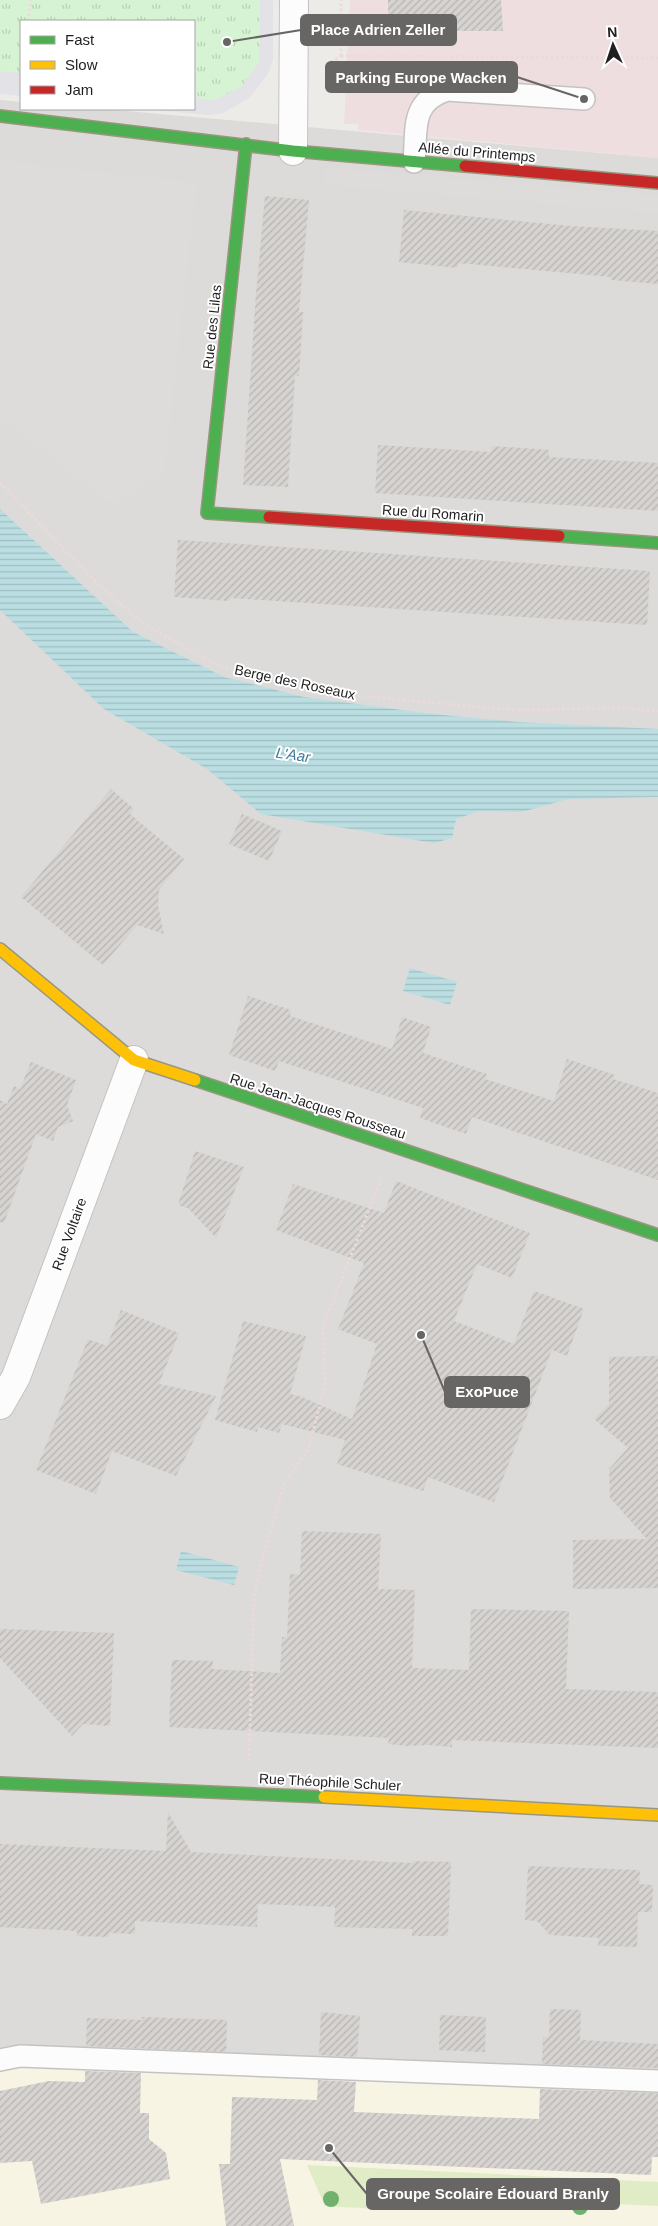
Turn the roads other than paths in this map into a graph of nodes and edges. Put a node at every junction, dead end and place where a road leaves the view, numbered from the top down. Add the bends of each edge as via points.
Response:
1 (294, 0) edge
2 (584, 99) dead end
3 (0, 116) edge
4 (246, 144) junction
5 (293, 150) junction
6 (414, 162) junction
7 (658, 183) edge
8 (207, 513) joint
9 (658, 543) edge
10 (0, 949) edge
11 (134, 1060) junction
12 (658, 1236) edge
13 (0, 1405) edge
14 (0, 1783) edge
15 (658, 1815) edge
16 (0, 2060) edge
17 (658, 2081) edge

1 - 5 street
2 - 6 lane via 447,90 433,95 423,104 418,115
3 - 4 street, Allée du Printemps
4 - 5 street, Allée du Printemps
4 - 8 street, Rue des Lilas
5 - 6 street, Allée du Printemps
6 - 7 street, Allée du Printemps
8 - 9 street, Rue du Romarin
10 - 11 street, Rue Jean-Jacques Rousseau
11 - 12 street, Rue Jean-Jacques Rousseau
11 - 13 street, Rue Voltaire via 16,1377
14 - 15 street, Rue Théophile Schuler
16 - 17 lane via 20,2056

